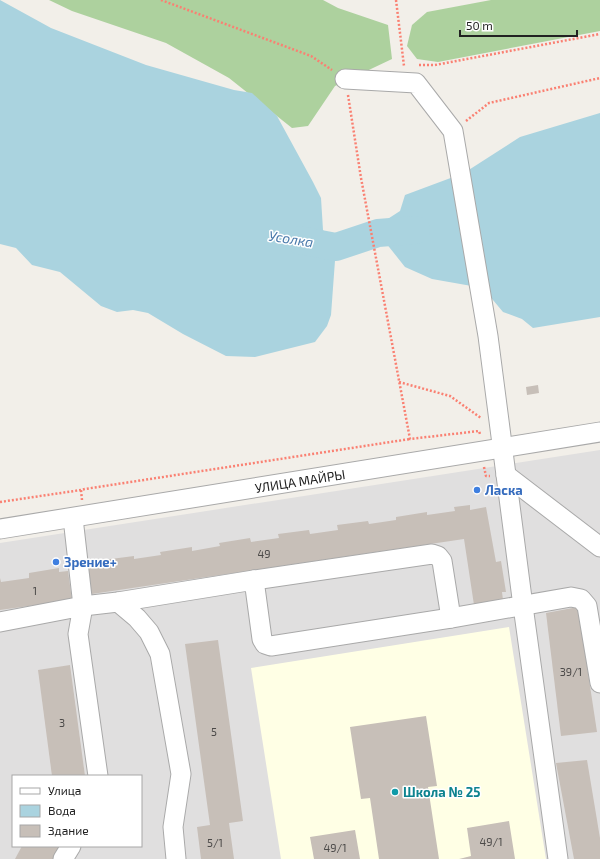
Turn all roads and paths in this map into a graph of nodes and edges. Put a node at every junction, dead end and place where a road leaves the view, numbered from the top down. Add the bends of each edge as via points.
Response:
1 (160, 0) edge
2 (396, 0) edge
3 (600, 34) edge
4 (403, 66) junction
5 (396, 67) dead end
6 (600, 78) edge
7 (345, 79) junction
8 (416, 83) junction
9 (453, 131) junction
10 (399, 382) junction
11 (482, 419) dead end
12 (600, 432) edge
13 (410, 440) junction
14 (503, 448) junction
15 (482, 451) junction
16 (506, 475) junction
17 (80, 490) junction
18 (0, 502) edge
19 (78, 518) junction
20 (0, 529) edge
21 (600, 547) edge
22 (254, 580) junction
23 (118, 602) junction
24 (83, 606) junction
25 (523, 606) junction
26 (451, 618) junction
27 (0, 622) edge
28 (600, 683) edge
29 (98, 775) edge
30 (70, 847) edge
31 (64, 859) edge
32 (176, 859) edge
33 (558, 859) edge

1 - 7 path via 312,56
2 - 4 path
3 - 4 path via 435,65
4 - 5 path
4 - 8 path
6 - 9 path via 489,103
7 - 8 street
7 - 10 path
8 - 9 street
9 - 14 street via 488,336
10 - 11 path via 450,396
10 - 13 path
12 - 14 street, УЛИЦА МАЙРЫ
13 - 15 path via 479,431
13 - 17 path
14 - 15 street, УЛИЦА МАЙРЫ
14 - 16 street
15 - 16 path via 486,476
15 - 19 street, УЛИЦА МАЙРЫ
16 - 21 street
16 - 25 street
17 - 18 path
17 - 19 path
19 - 20 street, УЛИЦА МАЙРЫ
19 - 24 street
22 - 23 street
22 - 26 street via 432,554 442,561
22 - 26 street via 262,639 265,644 271,646
23 - 24 street
23 - 32 street via 149,632 160,654 181,774 173,828
24 - 27 street
24 - 29 street via 78,634
25 - 26 street
25 - 28 street via 571,597 581,599 587,606
25 - 33 street
30 - 31 street

